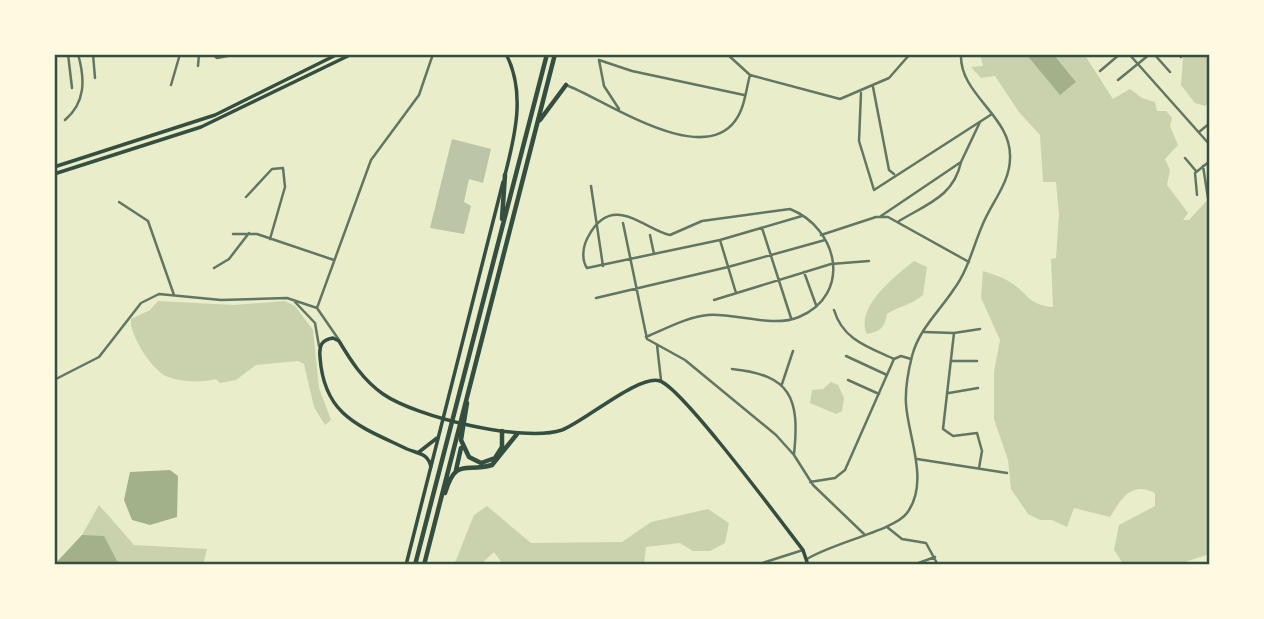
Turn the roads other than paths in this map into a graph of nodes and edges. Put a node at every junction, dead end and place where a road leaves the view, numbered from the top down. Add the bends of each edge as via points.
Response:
1 (68, 54) edge
2 (78, 54) edge
3 (93, 54) edge
4 (180, 54) edge
5 (199, 54) edge
6 (212, 54) edge
7 (238, 54) edge
8 (338, 54) edge
9 (352, 54) edge
10 (433, 54) edge
11 (506, 54) edge
12 (547, 54) edge
13 (555, 54) edge
14 (727, 54) edge
15 (910, 54) edge
16 (961, 54) edge
17 (1119, 54) edge
18 (1129, 54) edge
19 (1152, 54) edge
20 (1138, 65) junction
21 (198, 66) dead end
22 (1100, 71) dead end
23 (1170, 72) dead end
24 (750, 75) junction
25 (95, 78) dead end
26 (1118, 80) dead end
27 (171, 85) dead end
28 (566, 85) joint
29 (872, 86) junction
30 (72, 88) dead end
31 (861, 92) junction
32 (745, 95) junction
33 (619, 109) junction
34 (992, 114) junction
35 (65, 120) dead end
36 (980, 122) junction
37 (1210, 124) edge
38 (1199, 132) junction
39 (535, 134) junction
40 (1210, 145) edge
41 (1185, 158) dead end
42 (1210, 161) edge
43 (961, 162) junction
44 (1203, 166) junction
45 (54, 167) edge
46 (1196, 171) junction
47 (54, 174) edge
48 (894, 174) junction
49 (505, 175) junction
50 (591, 186) dead end
51 (1197, 195) dead end
52 (246, 197) dead end
53 (1208, 198) dead end
54 (119, 202) dead end
55 (802, 216) junction
56 (881, 216) junction
57 (899, 221) junction
58 (623, 223) dead end
59 (596, 225) junction
60 (762, 228) junction
61 (501, 231) junction
62 (249, 233) junction
63 (233, 234) dead end
64 (650, 235) dead end
65 (821, 235) junction
66 (270, 239) junction
67 (720, 240) junction
68 (825, 240) junction
69 (654, 254) junction
70 (771, 254) junction
71 (335, 260) junction
72 (631, 260) junction
73 (869, 261) dead end
74 (968, 262) junction
75 (835, 264) junction
76 (603, 266) junction
77 (728, 267) junction
78 (214, 268) dead end
79 (804, 272) junction
80 (779, 280) junction
81 (638, 288) junction
82 (736, 293) junction
83 (174, 295) junction
84 (596, 298) dead end
85 (293, 300) junction
86 (714, 300) dead end
87 (816, 305) junction
88 (317, 308) junction
89 (834, 310) dead end
90 (792, 319) junction
91 (980, 329) dead end
92 (922, 332) junction
93 (954, 333) junction
94 (646, 337) junction
95 (339, 341) junction
96 (657, 345) junction
97 (319, 348) junction
98 (793, 351) dead end
99 (846, 356) dead end
100 (894, 359) junction
101 (911, 359) junction
102 (951, 361) junction
103 (977, 361) dead end
104 (732, 369) dead end
105 (887, 375) junction
106 (54, 380) edge
107 (848, 380) dead end
108 (661, 381) junction
109 (781, 385) junction
110 (978, 388) dead end
111 (949, 393) junction
112 (879, 394) junction
113 (466, 400) junction
114 (502, 431) junction
115 (517, 434) junction
116 (439, 436) junction
117 (462, 446) junction
118 (419, 452) junction
119 (794, 455) junction
120 (915, 459) junction
121 (431, 467) junction
122 (979, 468) junction
123 (456, 471) junction
124 (1007, 472) dead end
125 (810, 482) junction
126 (438, 510) junction
127 (887, 527) junction
128 (864, 534) junction
129 (803, 550) junction
130 (935, 557) junction
131 (807, 562) edge
132 (406, 565) edge
133 (415, 565) edge
134 (424, 565) edge
135 (757, 565) edge
136 (913, 565) edge
137 (938, 565) edge

1 - 30 street
2 - 35 street via 84,76 79,105
3 - 25 street
4 - 27 street
5 - 21 street
6 - 7 street via 217,58
8 - 45 main road via 215,115
9 - 47 main road via 212,123
10 - 71 street via 415,100 375,151
11 - 49 main road via 517,111
12 - 61 highway
13 - 39 highway
14 - 24 street
15 - 29 street via 896,73
16 - 34 street via 963,72
17 - 22 street
18 - 20 street
19 - 20 street
19 - 23 street
20 - 26 street
20 - 38 street
24 - 31 street via 836,99
24 - 32 street
28 - 33 street
28 - 39 highway via 549,105
29 - 31 street
29 - 48 street via 889,170
31 - 48 street via 859,141 874,190
32 - 33 street via 733,124 702,135 640,124
32 - 33 street via 599,60 604,86
34 - 36 street
34 - 74 street via 1006,135 1010,161 1006,180
36 - 43 street
36 - 48 street
37 - 38 street
38 - 40 street
39 - 113 highway
41 - 46 street
42 - 44 street
43 - 56 street
43 - 57 street via 950,189
44 - 46 street
44 - 53 street
46 - 51 street
49 - 61 highway
49 - 116 main road
50 - 59 street
52 - 66 street via 272,169 283,168 282,202
54 - 83 street via 148,221
55 - 59 street via 785,209 706,220 670,235 623,215
55 - 60 street
55 - 65 street
56 - 57 street
56 - 65 street
57 - 74 street
58 - 72 street
59 - 76 street
59 - 76 street via 586,242 584,265
60 - 67 street
60 - 70 street
61 - 133 highway
62 - 63 street
62 - 66 street
62 - 78 street via 229,259
64 - 69 street
65 - 68 street
66 - 71 street
67 - 69 street
67 - 77 street
68 - 70 street
68 - 75 street
69 - 72 street
70 - 77 street
70 - 80 street
71 - 88 street
72 - 76 street
72 - 81 street
73 - 75 street
74 - 92 street
75 - 79 street
75 - 87 street via 833,281
77 - 81 street
77 - 82 street
79 - 80 street
79 - 87 street
80 - 82 street
80 - 90 street
81 - 84 street
81 - 94 street
82 - 86 street
83 - 85 street
83 - 106 street via 145,300 105,352
85 - 88 street
85 - 97 street via 315,323
87 - 90 street
88 - 95 street
89 - 100 street via 847,334
90 - 94 street via 705,316
91 - 93 street
92 - 93 street
92 - 101 street
93 - 102 street
94 - 96 street
95 - 97 main road via 329,338
95 - 114 main road via 359,372 402,405
96 - 108 street
96 - 119 street via 704,374
97 - 118 main road via 327,396 340,412
98 - 109 street
99 - 105 street
100 - 101 street
100 - 105 street
101 - 120 street via 905,400
102 - 103 street
102 - 111 street
104 - 109 street via 764,373
105 - 112 street
107 - 112 street
108 - 115 main road via 643,382 562,430
108 - 129 main road via 685,402
109 - 119 street via 796,419
110 - 111 street
111 - 122 street via 944,432 956,436 977,433
112 - 125 street via 845,470 835,478
113 - 117 highway
113 - 126 highway
114 - 115 main road
114 - 117 highway via 500,451 489,462 473,460
115 - 123 highway via 492,465
116 - 118 main road
116 - 121 main road
117 - 123 highway
118 - 121 main road
119 - 125 street
120 - 122 street
120 - 127 street via 916,491 911,507
121 - 132 main road
122 - 124 street
123 - 126 highway
125 - 128 street
126 - 134 highway
127 - 128 street
127 - 130 street via 902,539 926,543
128 - 131 street via 828,547
129 - 131 main road
129 - 135 street
130 - 136 street
130 - 137 street

